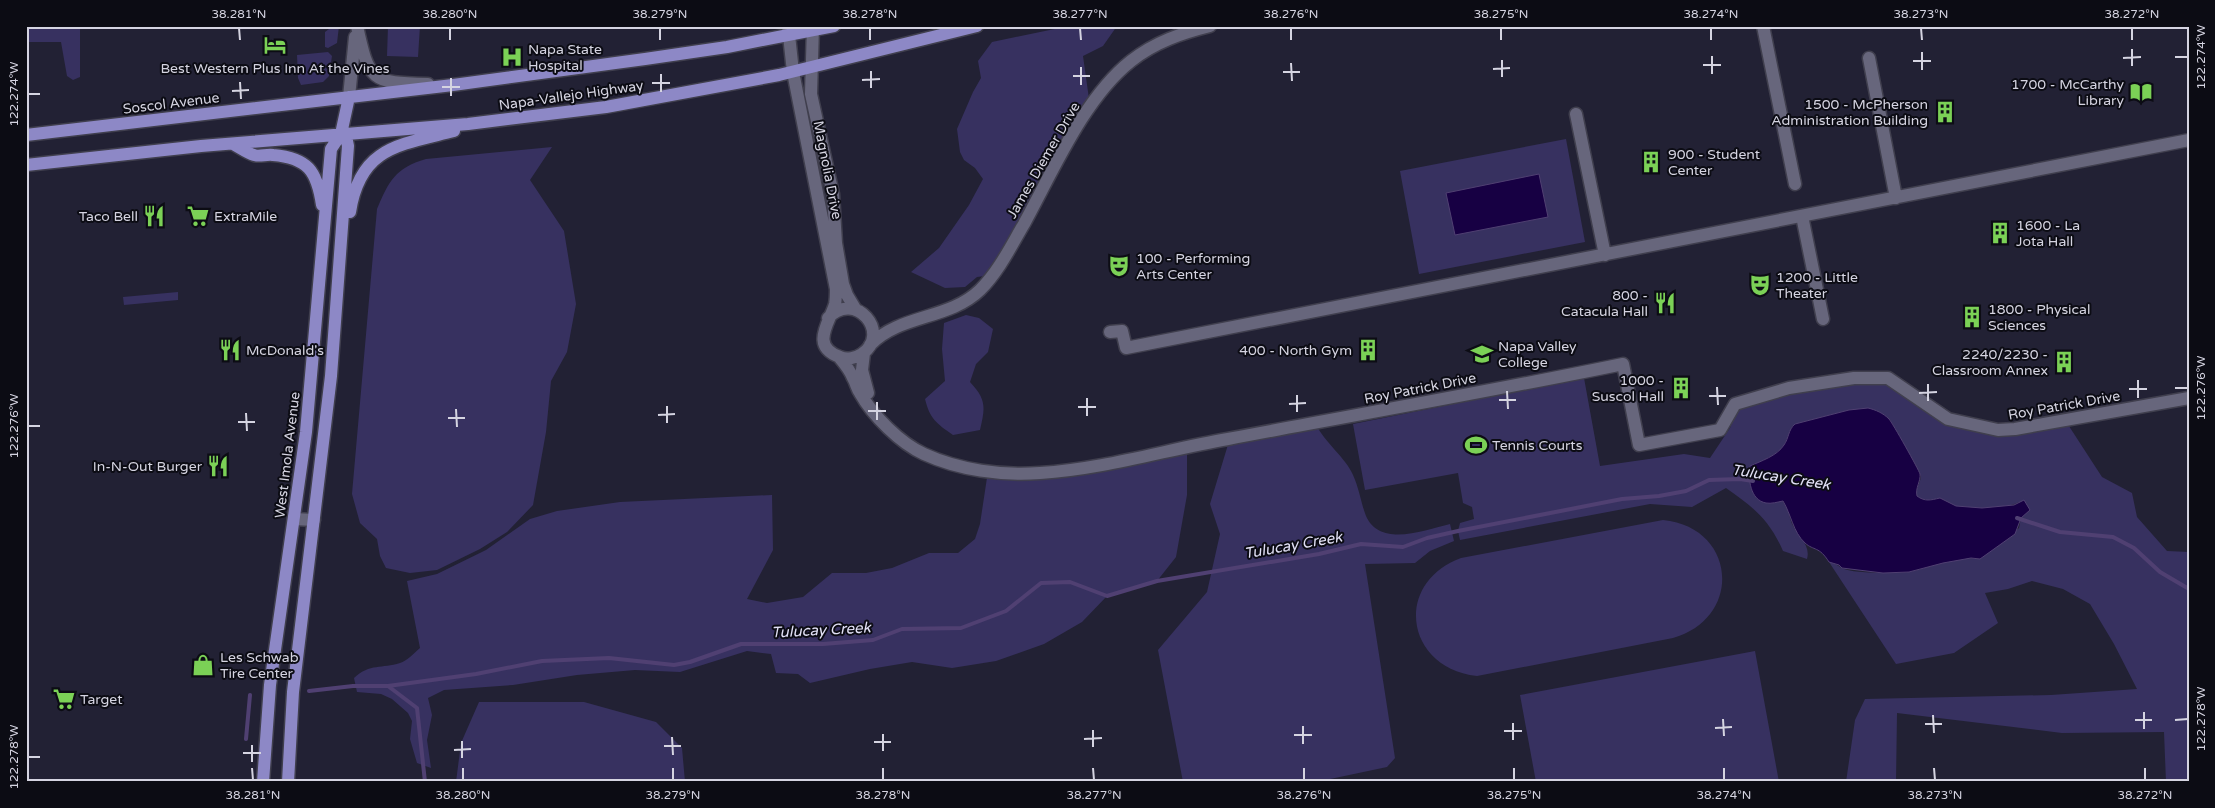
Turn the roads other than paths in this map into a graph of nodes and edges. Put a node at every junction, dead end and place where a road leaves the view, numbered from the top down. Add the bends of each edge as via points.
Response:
1 (357, 26) edge
2 (834, 26) edge
3 (977, 26) edge
4 (1210, 26) edge
5 (1763, 26) edge
6 (813, 28) edge
7 (788, 30) edge
8 (1869, 58) dead end
9 (813, 67) junction
10 (793, 72) junction
11 (453, 84) junction
12 (349, 97) junction
13 (1576, 114) dead end
14 (495, 121) junction
15 (341, 134) junction
16 (26, 135) edge
17 (2189, 140) edge
18 (233, 144) junction
19 (26, 165) edge
20 (1795, 184) dead end
21 (1896, 198) junction
22 (1802, 216) junction
23 (324, 232) junction
24 (1604, 255) junction
25 (339, 286) junction
26 (860, 312) junction
27 (828, 318) junction
28 (1823, 319) dead end
29 (913, 321) junction
30 (1110, 332) dead end
31 (867, 349) junction
32 (839, 357) junction
33 (2189, 398) edge
34 (874, 412) junction
35 (294, 518) junction
36 (314, 520) junction
37 (263, 782) edge
38 (288, 782) edge

1 - 11 street via 367,66 378,78 397,83
1 - 12 street
2 - 6 main road, Napa-Vallejo Highway
3 - 9 main road, Napa-Vallejo Highway
4 - 29 street, James Diemer Drive via 1159,43 1113,77 1079,125 993,275 975,295 955,307
5 - 20 street
6 - 7 main road, Napa-Vallejo Highway
6 - 9 street, Magnolia Drive
7 - 10 street, Magnolia Drive
7 - 11 main road, Napa-Vallejo Highway via 718,49
8 - 21 street
9 - 10 main road, Napa-Vallejo Highway
9 - 26 street, Magnolia Drive via 811,94 832,194 842,276 847,295
10 - 14 main road, Napa-Vallejo Highway via 606,107
10 - 27 street, Magnolia Drive via 836,289 835,305
11 - 12 main road, Napa-Vallejo Highway
12 - 15 main road, West Imola Avenue
12 - 16 main road, Soscol Avenue
13 - 24 street
14 - 15 main road, Napa-Vallejo Highway
14 - 25 main road via 406,144 382,154 367,166 351,204
15 - 18 main road
15 - 23 main road, West Imola Avenue via 331,149
15 - 25 main road, West Imola Avenue via 348,146
17 - 21 street
18 - 19 main road
18 - 23 main road via 254,155 283,157 310,167 320,194
21 - 22 street
22 - 24 street
22 - 28 street
23 - 35 main road, West Imola Avenue via 306,432
24 - 30 street via 1126,348 1122,331
25 - 36 main road, West Imola Avenue
26 - 27 street via 847,308
26 - 29 street, James Diemer Drive via 875,320
26 - 31 street, Magnolia Drive via 870,322 873,331
27 - 32 street, Magnolia Drive via 824,340 828,349
29 - 31 street, James Diemer Drive via 890,329
31 - 32 street via 852,358
31 - 34 street, Roy Patrick Drive via 862,377
32 - 34 street, Roy Patrick Drive
33 - 34 street, Roy Patrick Drive via 1998,430 1948,419 1888,378 1854,378 1789,388 1735,404 1720,430 1639,445 1624,364 1204,443 1101,466 1039,473 988,471 922,453 900,439
35 - 36 street
35 - 37 main road, West Imola Avenue via 270,685
36 - 38 main road, West Imola Avenue via 293,692

